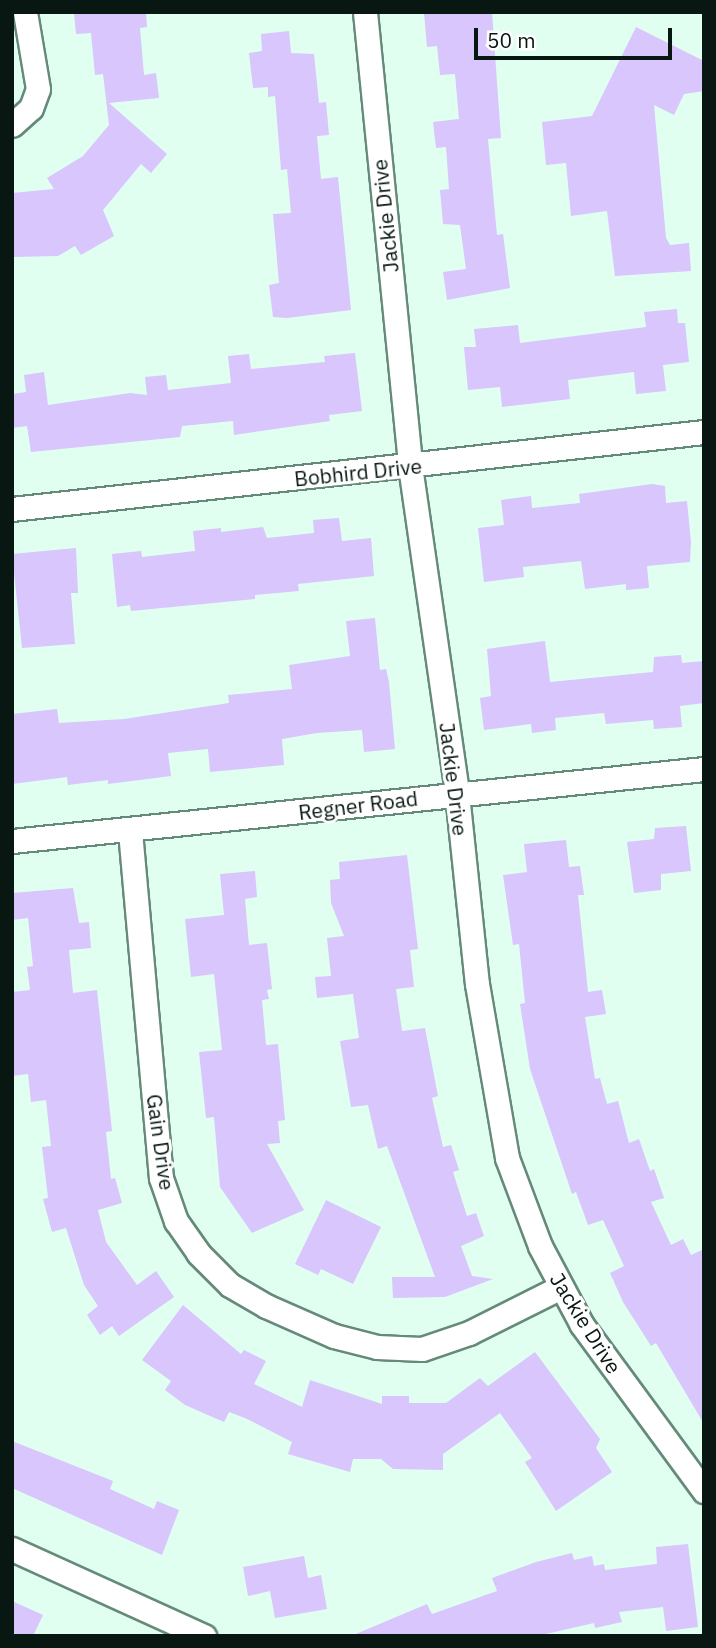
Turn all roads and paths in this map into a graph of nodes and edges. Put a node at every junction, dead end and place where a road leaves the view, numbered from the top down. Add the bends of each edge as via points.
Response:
1 (24, 12) edge
2 (365, 12) edge
3 (12, 125) edge
4 (704, 432) edge
5 (410, 466) junction
6 (12, 509) edge
7 (704, 769) edge
8 (457, 794) junction
9 (130, 831) junction
10 (12, 841) edge
11 (561, 1287) junction
12 (704, 1491) edge
13 (12, 1549) edge
14 (204, 1636) edge

1 - 3 street via 38,79 36,99
2 - 5 street, Jackie Drive
4 - 5 street, Bobhird Drive
5 - 6 street, Bobhird Drive
5 - 8 street, Jackie Drive
7 - 8 street, Regner Road
8 - 9 street, Regner Road
8 - 11 street, Jackie Drive via 477,984 507,1158
9 - 10 street, Regner Road
9 - 11 street, Gain Drive via 161,1178 176,1220 198,1253 230,1285 266,1306 334,1336 377,1347 422,1349 469,1333
11 - 12 street, Jackie Drive via 582,1325
13 - 14 street

